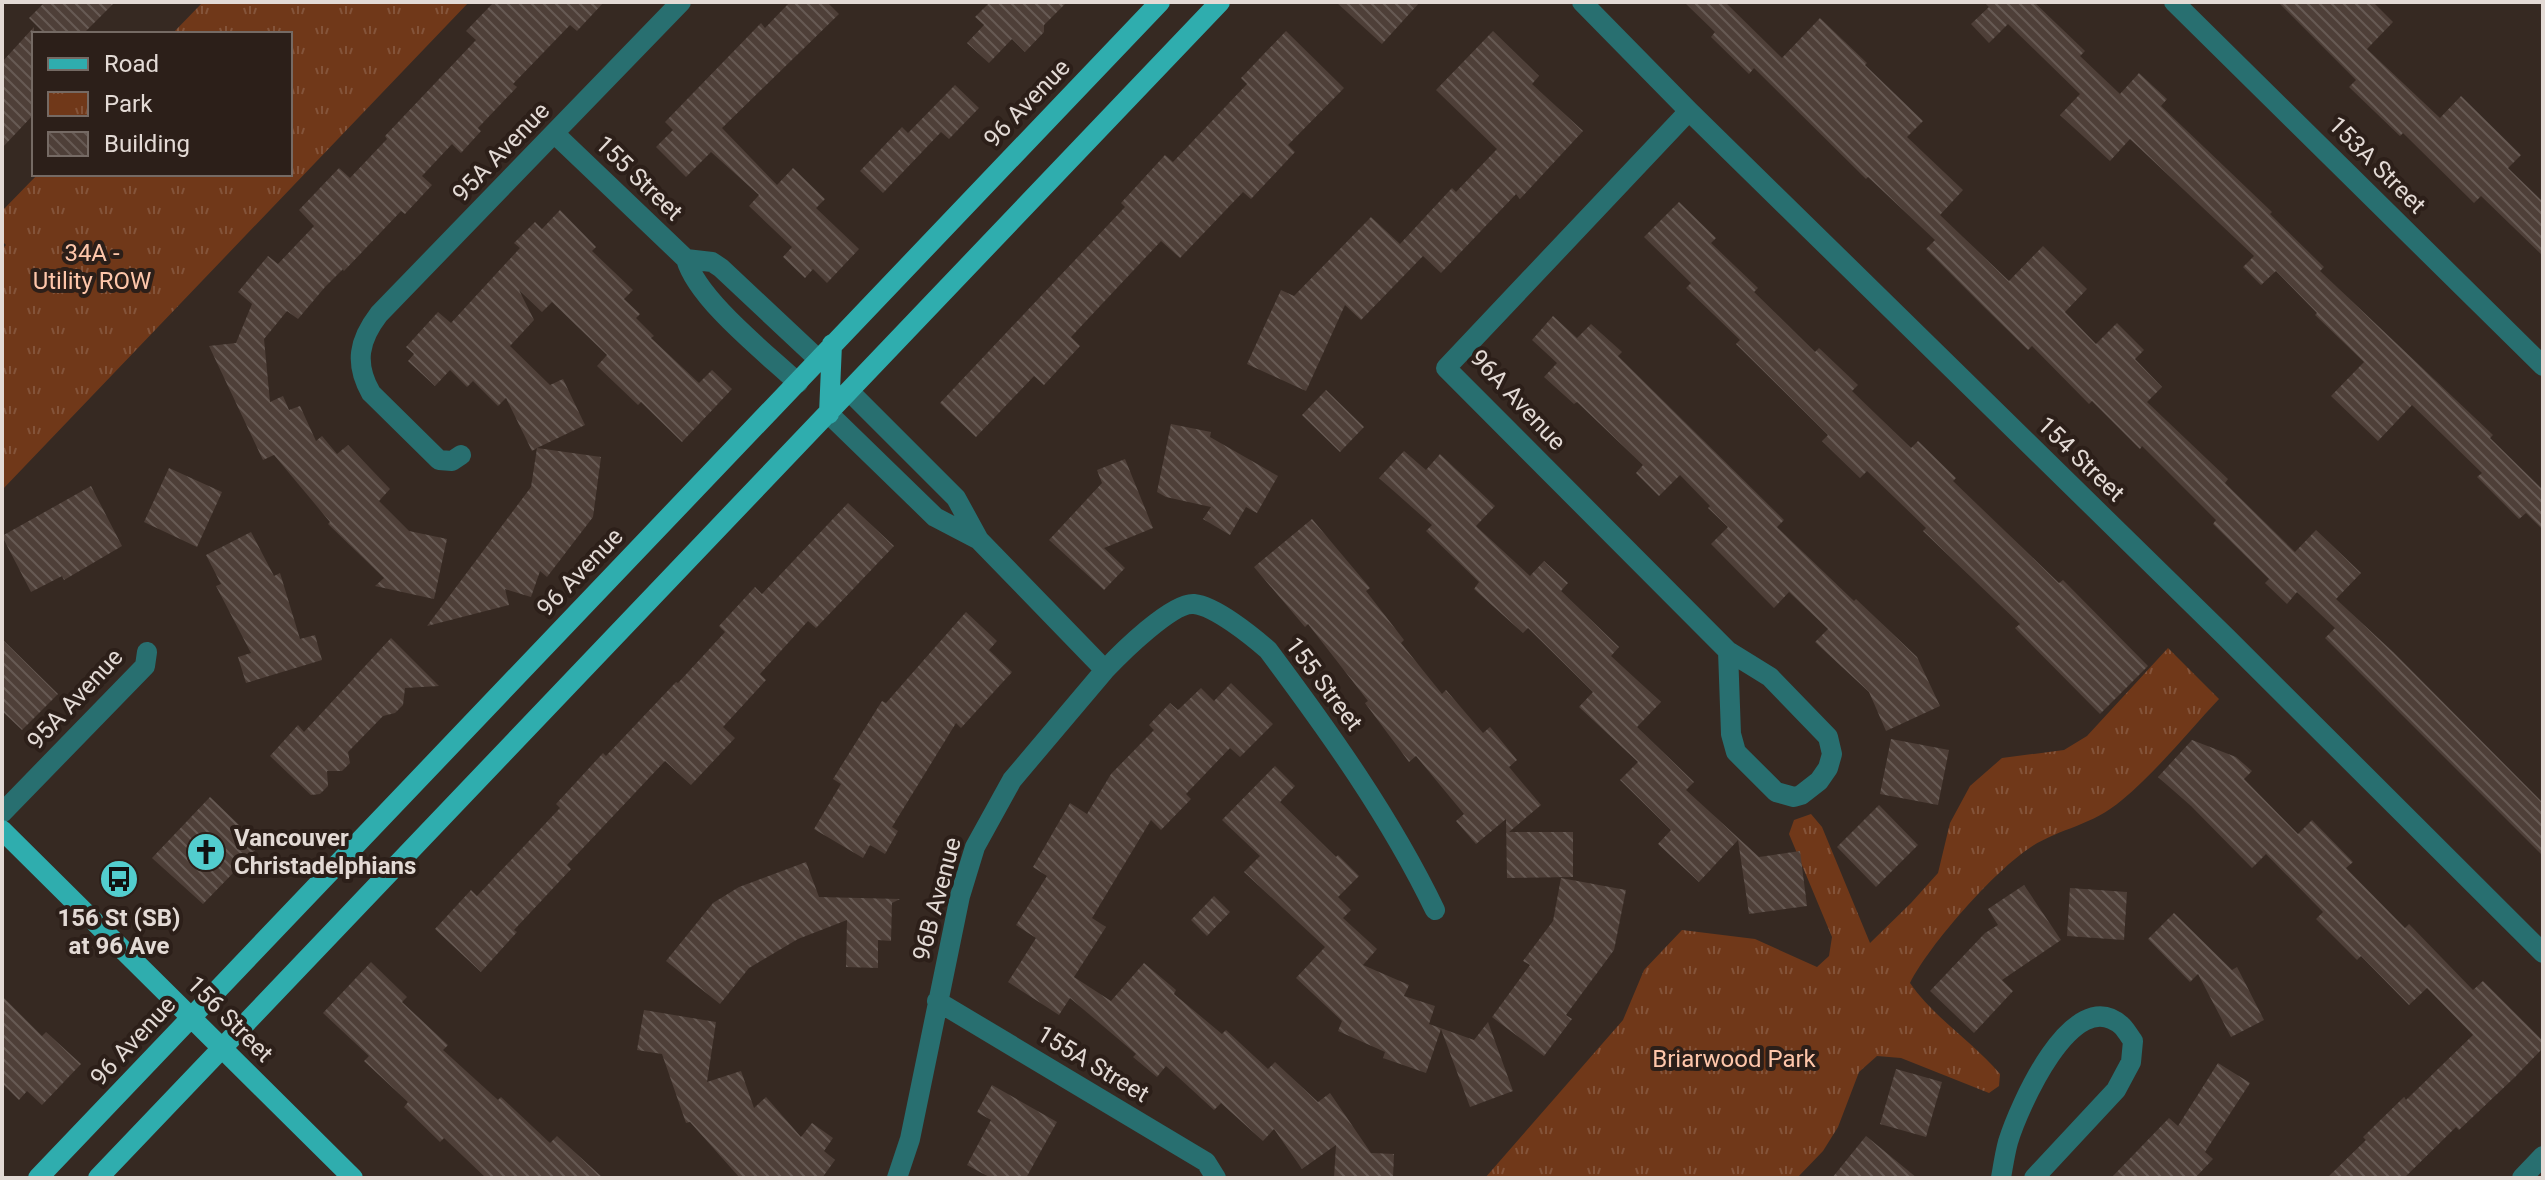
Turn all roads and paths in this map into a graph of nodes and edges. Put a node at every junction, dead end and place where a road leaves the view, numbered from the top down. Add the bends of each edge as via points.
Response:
1 (681, 2) edge
2 (1160, 2) edge
3 (1220, 2) edge
4 (1582, 2) edge
5 (2174, 2) edge
6 (1689, 111) junction
7 (555, 134) junction
8 (686, 259) junction
9 (825, 352) junction
10 (2543, 366) edge
11 (798, 383) junction
12 (850, 392) junction
13 (829, 414) junction
14 (461, 455) dead end
15 (979, 540) junction
16 (1728, 651) junction
17 (147, 652) dead end
18 (1105, 670) junction
19 (2, 813) edge
20 (2, 830) edge
21 (1435, 910) dead end
22 (2543, 953) edge
23 (937, 1001) junction
24 (191, 1017) junction
25 (222, 1048) junction
26 (2543, 1156) edge
27 (38, 1178) edge
28 (98, 1178) edge
29 (353, 1178) edge
30 (897, 1178) edge
31 (1216, 1178) edge
32 (2001, 1178) edge
33 (2034, 1178) edge
34 (2522, 1178) edge

1 - 7 street, 95A Avenue
2 - 9 main road, 96 Avenue
3 - 12 main road
4 - 6 street, 154 Street
5 - 10 street, 153A Street
6 - 16 street, 96A Avenue via 1446,368
6 - 22 street, 154 Street
7 - 8 street, 155 Street
7 - 14 street, 95A Avenue via 379,314 362,340 363,380 371,393 439,460
8 - 9 street, 155 Street via 721,268
8 - 11 street, 155 Street via 702,291
9 - 11 main road, 96 Avenue
9 - 13 main road
11 - 24 main road, 96 Avenue
12 - 13 main road
12 - 15 street via 956,498
13 - 15 street via 935,517
13 - 25 main road
15 - 18 street
16 - 16 street, 96A Avenue via 1770,677 1828,737 1828,768 1801,795 1776,792 1736,752
17 - 19 street, 95A Avenue via 145,666
18 - 21 street, 155 Street via 1182,606 1203,607 1252,636 1268,650 1352,767
18 - 23 street, 96B Avenue via 1012,780 985,826 964,884
20 - 24 main road, 156 Street
23 - 30 street, 96B Avenue via 910,1139
23 - 31 street, 155A Street via 1206,1162
24 - 25 main road, 156 Street
24 - 27 main road, 96 Avenue
25 - 28 main road
25 - 29 main road, 156 Street
26 - 34 street
32 - 33 street via 2008,1140 2035,1077 2055,1048 2070,1029 2093,1018 2121,1025 2133,1041 2131,1062 2116,1090

